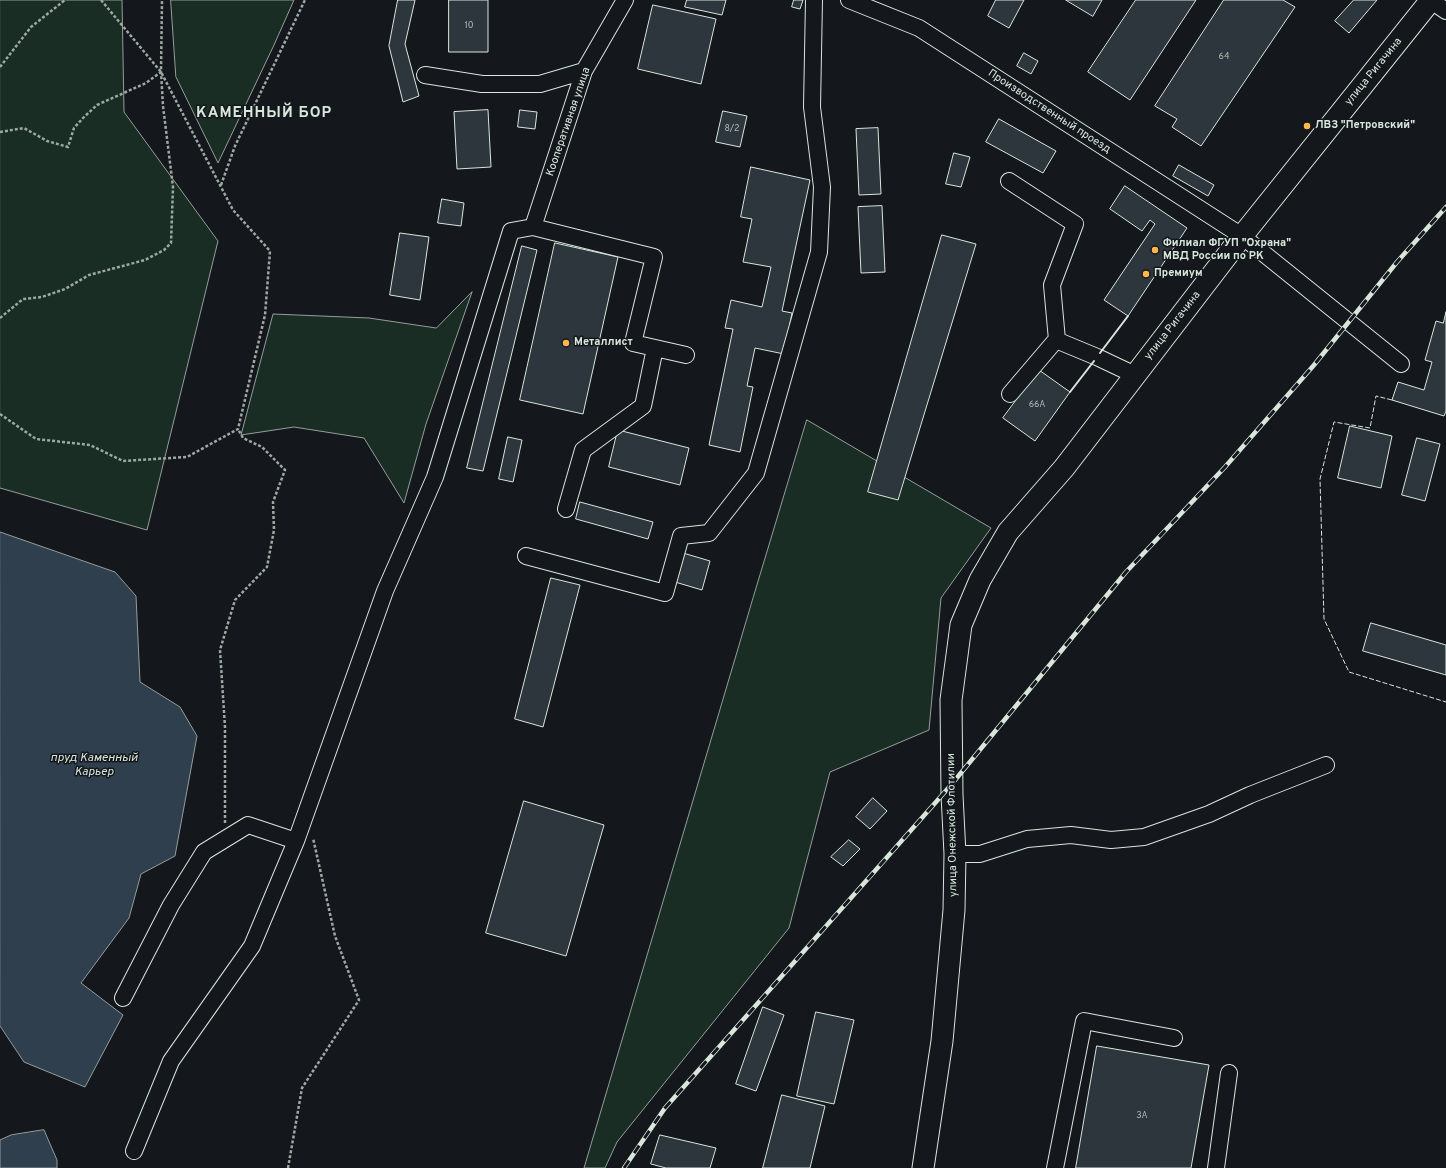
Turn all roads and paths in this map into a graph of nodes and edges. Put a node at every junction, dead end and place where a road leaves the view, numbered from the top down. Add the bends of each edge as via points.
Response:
1 (65, 0) edge
2 (101, 0) edge
3 (162, 0) edge
4 (305, 0) edge
5 (625, 0) edge
6 (814, 0) edge
7 (849, 0) edge
8 (1431, 0) edge
9 (1446, 11) edge
10 (0, 67) edge
11 (584, 71) junction
12 (161, 72) junction
13 (425, 75) dead end
14 (0, 132) edge
15 (1009, 181) dead end
16 (220, 185) junction
17 (533, 227) junction
18 (1242, 236) junction
19 (0, 318) edge
20 (1057, 340) junction
21 (655, 348) junction
22 (686, 355) dead end
23 (1401, 364) dead end
24 (1135, 375) junction
25 (1010, 394) dead end
26 (0, 414) edge
27 (238, 429) junction
28 (566, 509) dead end
29 (526, 556) dead end
30 (980, 580) joint
31 (1326, 765) dead end
32 (307, 810) junction
33 (229, 836) junction
34 (296, 841) junction
35 (955, 854) junction
36 (123, 998) dead end
37 (1174, 1038) dead end
38 (1229, 1073) dead end
39 (134, 1151) dead end
40 (288, 1168) edge
41 (923, 1168) edge
42 (1055, 1168) edge
43 (1216, 1168) edge

1 - 10 path via 31,27
2 - 12 path
3 - 12 path
4 - 16 path via 235,146
5 - 11 street, Кооперативная улица
6 - 29 street via 812,107 822,187 819,252 756,473 710,533 681,536 665,593
7 - 18 street, Производственный проезд via 919,28
8 - 9 street
8 - 18 main road, улица Ригачина
11 - 13 street via 540,84 482,84
11 - 17 street, Кооперативная улица
12 - 14 path via 146,83 97,105 74,128 68,146 47,141 24,128
12 - 16 path
12 - 19 path via 173,187 171,243 164,250 145,260 89,275 65,289 42,297 23,299
15 - 20 street via 1075,224 1052,285
16 - 27 path via 233,210 270,251 265,315
17 - 21 street via 654,257 633,343
17 - 32 street via 511,231 435,477 385,591
18 - 23 street, Производственный проезд
18 - 24 main road, улица Ригачина
20 - 24 street
20 - 25 street
21 - 22 street
21 - 28 street via 643,406 583,450
24 - 30 main road, улица Ригачина via 1064,468 1008,532
26 - 27 path via 36,439 90,445 123,461 188,457
27 - 33 path via 243,438 262,447 285,470 273,502 274,530 267,567 235,600 220,650 225,727 226,830
30 - 35 main road, улица Онежской Флотилии via 961,625 951,700 951,778
31 - 35 street via 1210,814 1144,837 1111,840 1071,835 1027,839 980,854
32 - 34 street
32 - 40 path via 335,936 359,1000 302,1088
33 - 34 street via 248,825
33 - 36 street via 204,852 171,905
34 - 39 street via 252,946 171,1061
35 - 41 street via 954,910 942,1041
37 - 42 street via 1084,1021
38 - 43 street

